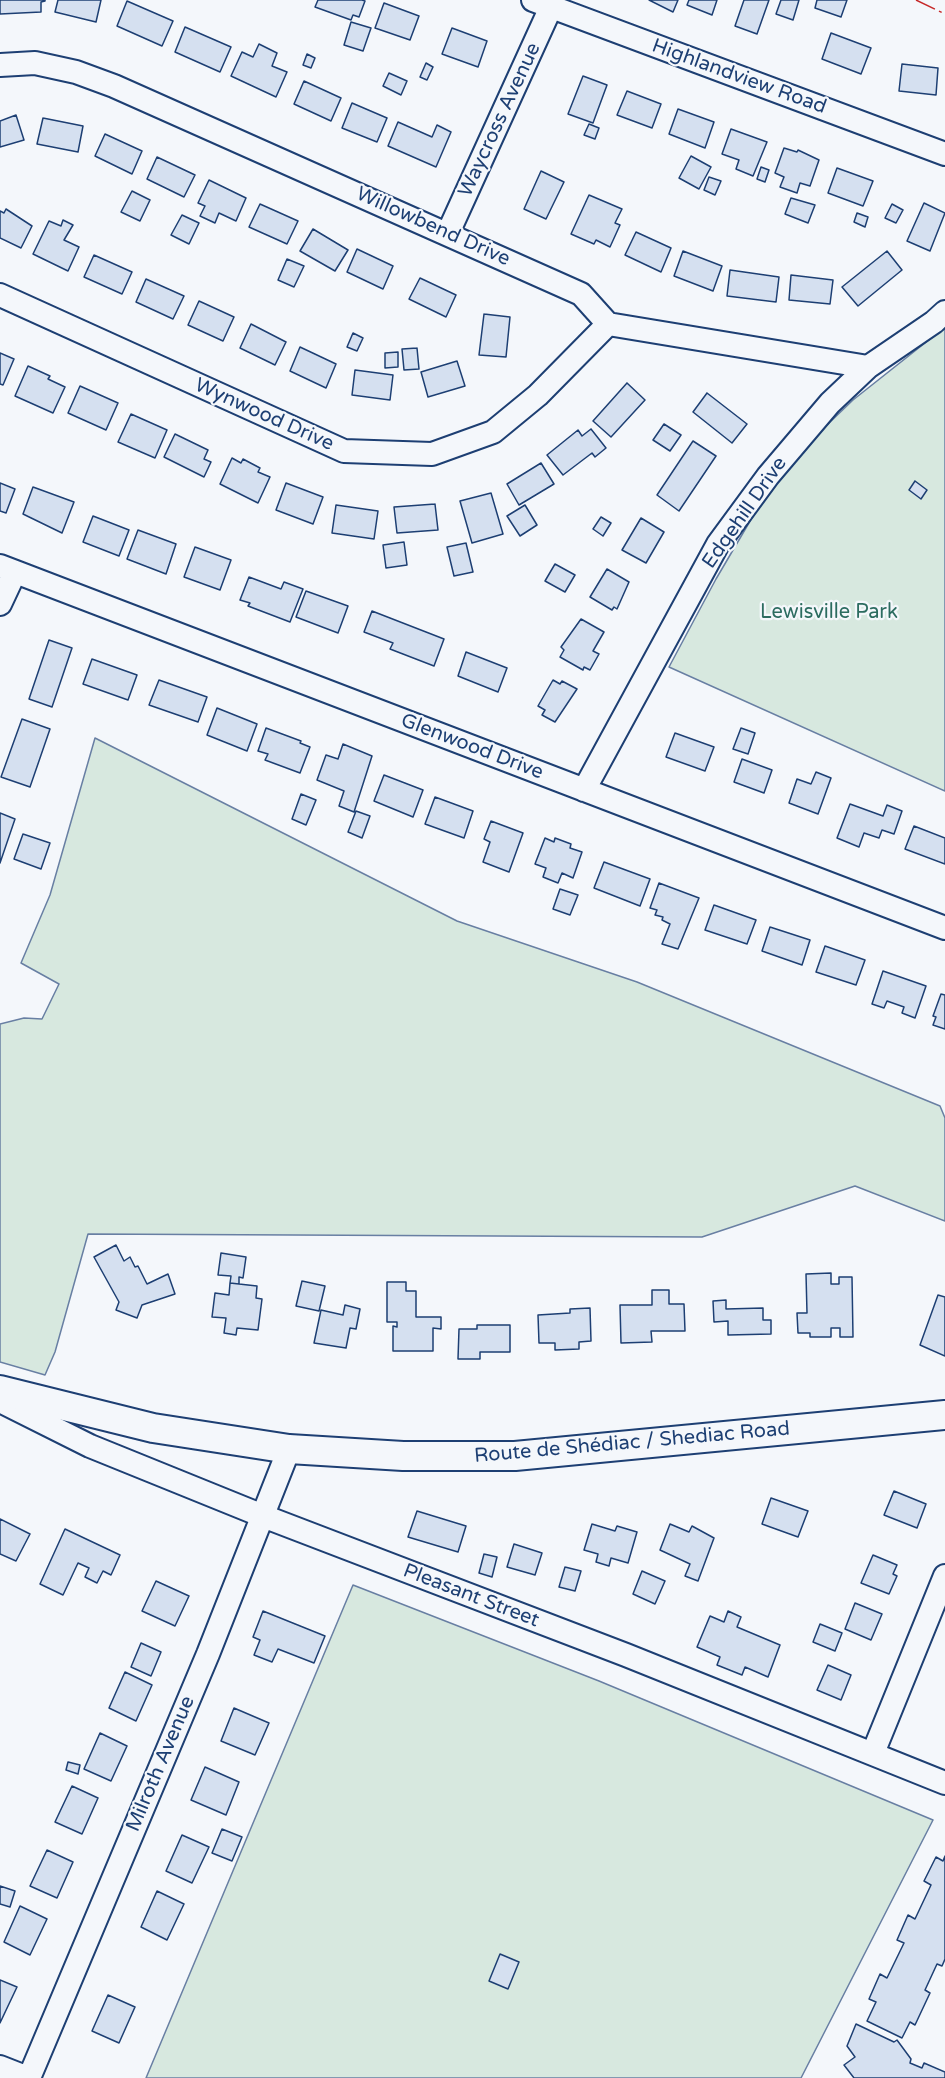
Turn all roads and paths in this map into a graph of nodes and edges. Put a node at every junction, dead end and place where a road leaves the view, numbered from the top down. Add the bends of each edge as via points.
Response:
1 (542, 3) edge
2 (0, 65) edge
3 (945, 154) edge
4 (448, 233) junction
5 (0, 295) edge
6 (945, 312) edge
7 (608, 324) junction
8 (868, 368) junction
9 (8, 569) edge
10 (0, 604) edge
11 (584, 790) junction
12 (945, 928) edge
13 (0, 1390) edge
14 (0, 1401) edge
15 (945, 1415) edge
16 (289, 1449) junction
17 (263, 1516) junction
18 (945, 1576) edge
19 (873, 1754) junction
20 (945, 1783) edge
21 (0, 2067) edge
22 (28, 2078) edge

1 - 3 street, Highlandview Road
1 - 4 street, Waycross Avenue
2 - 4 street, Willowbend Drive via 35,63 114,86
4 - 7 street, Willowbend Drive via 581,294
5 - 7 street, Wynwood Drive via 344,451 432,454 493,432 538,395
6 - 8 street, Edgehill Drive
7 - 8 street
8 - 11 street, Edgehill Drive via 830,403 768,476 718,544
9 - 10 street
9 - 11 street, Glenwood Drive
11 - 12 street, Glenwood Drive
13 - 16 main road, Route de Shédiac / Shediac Road via 153,1428
14 - 17 street, Pleasant Street via 90,1446
15 - 16 main road, Route de Shédiac / Shediac Road via 515,1456 403,1456
16 - 17 street, Milroth Avenue
17 - 19 street, Pleasant Street
17 - 22 street, Milroth Avenue
18 - 19 street
19 - 20 street, Pleasant Street
21 - 22 street

